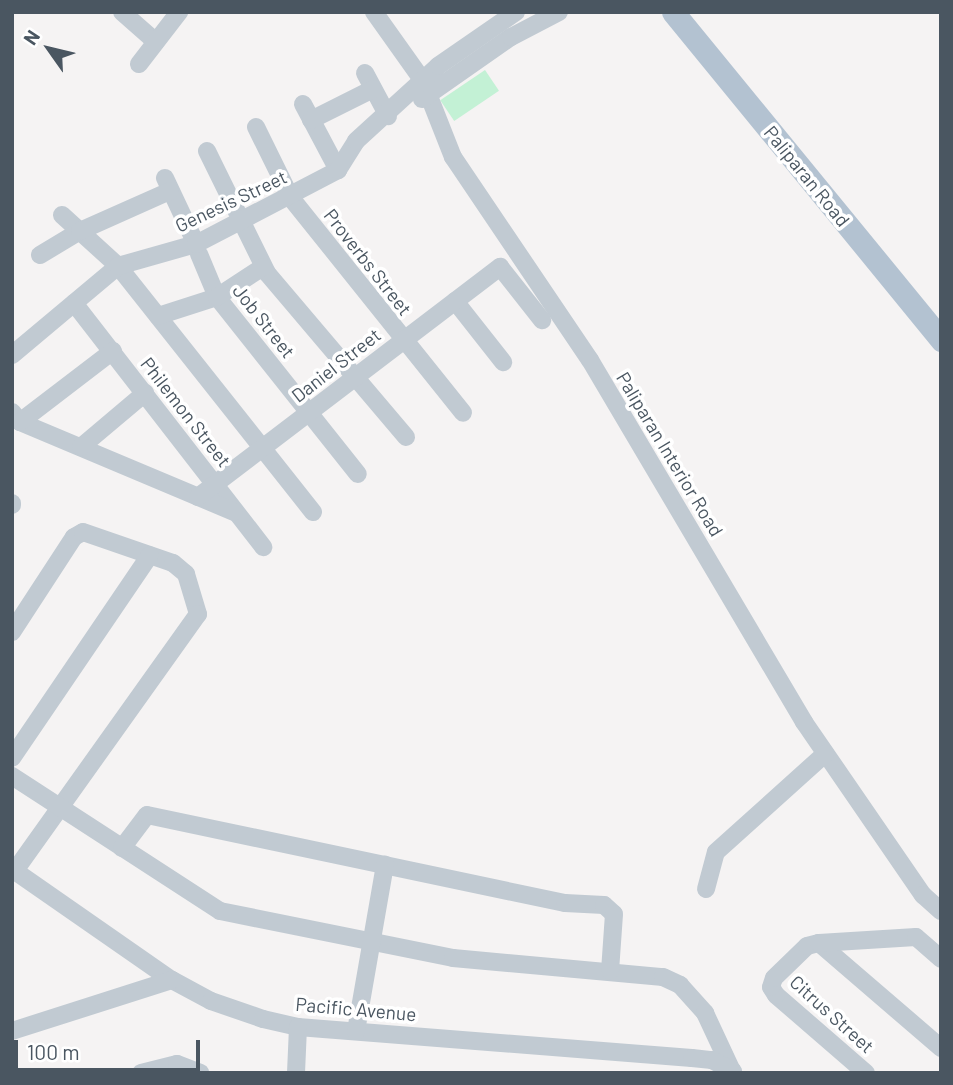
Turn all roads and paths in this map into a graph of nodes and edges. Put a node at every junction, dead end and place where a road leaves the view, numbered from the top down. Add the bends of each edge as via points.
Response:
1 (122, 12) edge
2 (179, 12) edge
3 (374, 12) edge
4 (516, 12) edge
5 (559, 12) edge
6 (673, 12) edge
7 (156, 42) junction
8 (139, 64) dead end
9 (426, 88) junction
10 (303, 103) dead end
11 (388, 116) junction
12 (311, 120) junction
13 (256, 127) dead end
14 (207, 151) dead end
15 (338, 170) junction
16 (291, 198) junction
17 (62, 215) dead end
18 (240, 222) junction
19 (80, 231) junction
20 (198, 249) junction
21 (40, 255) dead end
22 (118, 266) junction
23 (263, 267) junction
24 (217, 297) junction
25 (455, 301) junction
26 (74, 303) junction
27 (158, 316) junction
28 (542, 320) dead end
29 (402, 339) junction
30 (941, 340) edge
31 (113, 351) junction
32 (12, 355) edge
33 (503, 362) dead end
34 (357, 376) junction
35 (145, 393) junction
36 (310, 412) junction
37 (463, 413) dead end
38 (16, 417) edge
39 (405, 437) dead end
40 (81, 447) junction
41 (263, 447) junction
42 (358, 474) dead end
43 (215, 484) junction
44 (198, 497) junction
45 (313, 512) dead end
46 (237, 513) junction
47 (263, 547) dead end
48 (150, 555) junction
49 (12, 632) edge
50 (825, 754) junction
51 (12, 758) edge
52 (12, 776) edge
53 (60, 809) junction
54 (122, 848) junction
55 (385, 865) junction
56 (14, 870) edge
57 (706, 889) dead end
58 (941, 911) edge
59 (369, 942) junction
60 (819, 943) junction
61 (941, 959) edge
62 (610, 971) junction
63 (172, 980) junction
64 (298, 1027) junction
65 (12, 1031) edge
66 (356, 1031) junction
67 (941, 1048) edge
68 (734, 1072) edge
69 (141, 1073) edge
70 (200, 1073) edge
71 (296, 1073) edge
72 (866, 1073) edge

1 - 7 street
2 - 7 street
3 - 9 street, Paliparan Interior Road
4 - 9 street, Genesis Street
5 - 9 street, Genesis Street
6 - 30 main road, Paliparan Road
7 - 8 street
9 - 11 street, Genesis Street
9 - 50 street, Paliparan Interior Road via 453,157 590,360
10 - 12 street
11 - 12 street via 369,81
11 - 15 street, Genesis Street via 356,141
12 - 15 street
13 - 16 street, Proverbs Street
14 - 18 street
15 - 16 street, Genesis Street
16 - 18 street, Genesis Street
16 - 29 street, Proverbs Street
17 - 19 street
18 - 20 street, Genesis Street
18 - 23 street
19 - 20 street, Job Street via 168,184
19 - 21 street
19 - 22 street
20 - 22 street, Genesis Street
20 - 24 street, Job Street
22 - 26 street, Genesis Street
22 - 27 street
23 - 24 street
23 - 34 street
24 - 27 street
24 - 36 street, Job Street
25 - 28 street, Daniel Street via 500,267
25 - 29 street, Daniel Street
25 - 33 street
26 - 31 street, Philemon Street
26 - 32 street, Genesis Street
27 - 41 street
29 - 34 street, Daniel Street
29 - 37 street, Proverbs Street
31 - 35 street, Philemon Street
31 - 38 street
34 - 36 street, Daniel Street
34 - 39 street
35 - 40 street
35 - 43 street, Philemon Street
36 - 41 street, Daniel Street
36 - 42 street, Job Street
38 - 40 street
40 - 44 street
41 - 43 street, Daniel Street
41 - 45 street
43 - 44 street, Daniel Street
43 - 46 street, Philemon Street
44 - 46 street
46 - 47 street, Philemon Street
48 - 49 street via 83,532 75,537
48 - 51 street
48 - 53 street via 186,574 198,614
50 - 57 street via 716,852
50 - 58 street, Paliparan Interior Road via 923,895
52 - 53 street
53 - 54 street
53 - 56 street
54 - 55 street via 147,815
54 - 59 street via 220,911
55 - 59 street
55 - 62 street via 565,903 612,908
56 - 63 street, Pacific Avenue
59 - 62 street via 453,958
59 - 66 street
60 - 61 street via 916,937
60 - 67 street
60 - 72 street, Citrus Street via 807,946 771,987
62 - 68 street via 663,977 680,985 705,1013
63 - 64 street, Pacific Avenue via 211,1001
63 - 65 street
64 - 66 street, Pacific Avenue
64 - 71 street
66 - 68 street, Pacific Avenue via 712,1060
69 - 70 street via 177,1064

